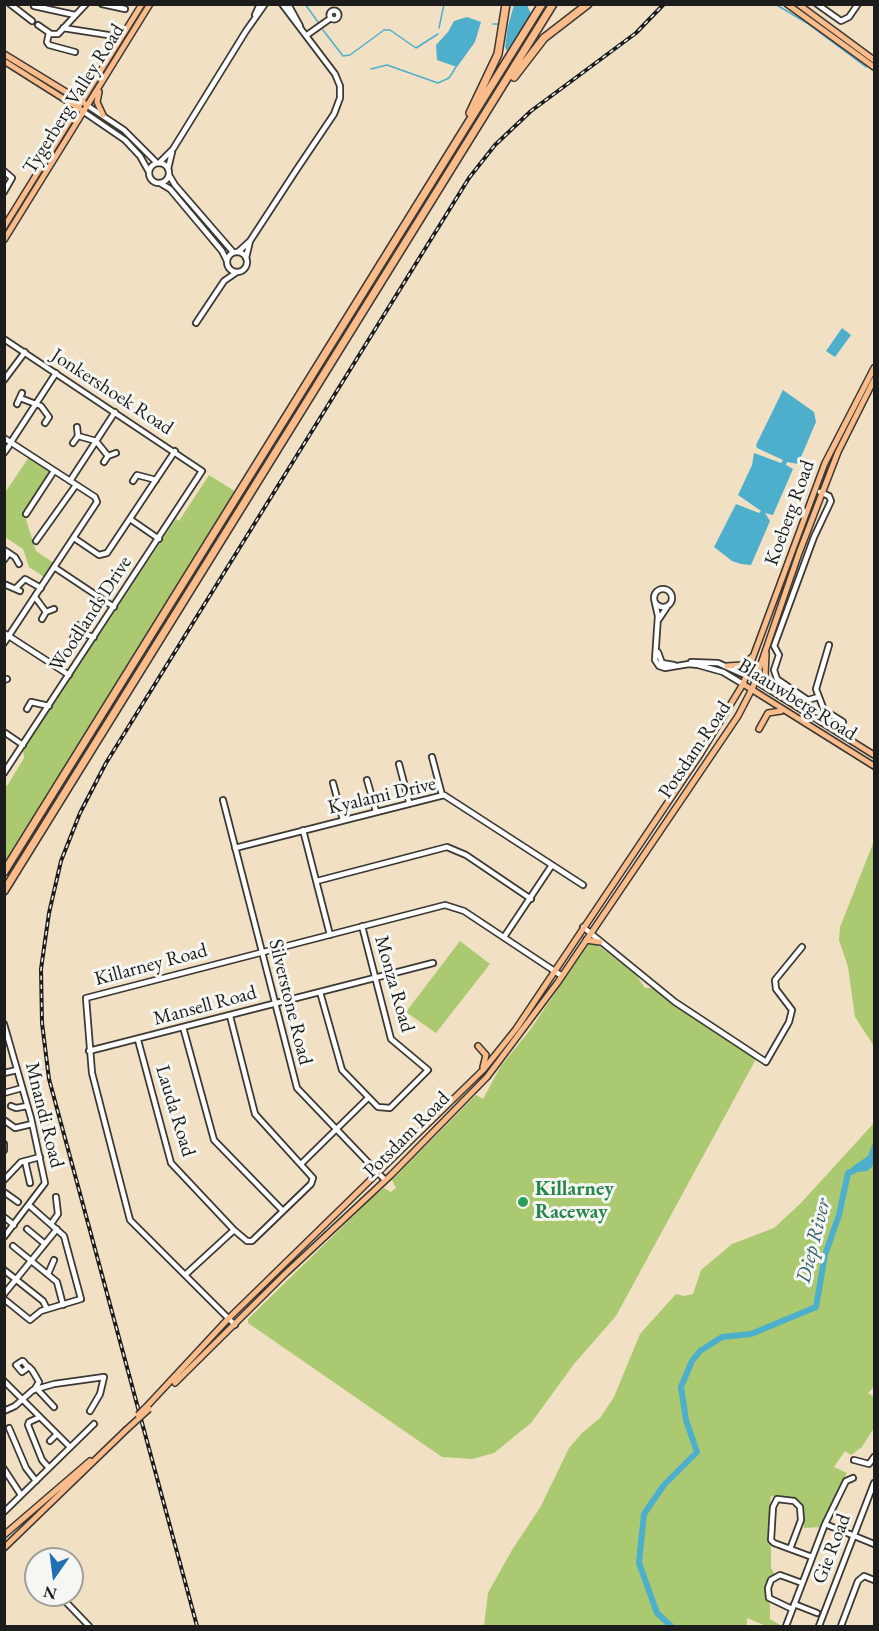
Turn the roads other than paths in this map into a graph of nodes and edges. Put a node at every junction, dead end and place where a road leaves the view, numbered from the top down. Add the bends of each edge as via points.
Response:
1 (10, 4) edge
2 (86, 4) edge
3 (102, 4) edge
4 (142, 4) edge
5 (150, 4) edge
6 (260, 4) edge
7 (265, 4) edge
8 (282, 4) edge
9 (288, 4) edge
10 (506, 4) edge
11 (542, 4) edge
12 (553, 4) edge
13 (588, 4) edge
14 (787, 4) edge
15 (798, 4) edge
16 (817, 4) edge
17 (858, 4) edge
18 (34, 6) dead end
19 (125, 9) dead end
20 (75, 15) junction
21 (254, 18) junction
22 (331, 18) dead end
23 (32, 21) dead end
24 (38, 25) dead end
25 (300, 26) junction
26 (63, 28) junction
27 (49, 33) junction
28 (108, 35) dead end
29 (307, 35) junction
30 (75, 51) dead end
31 (4, 54) edge
32 (4, 61) edge
33 (873, 61) edge
34 (110, 69) junction
35 (874, 74) edge
36 (85, 104) junction
37 (82, 110) junction
38 (103, 115) junction
39 (173, 149) junction
40 (447, 158) junction
41 (158, 163) junction
42 (168, 168) junction
43 (4, 171) edge
44 (149, 172) junction
45 (169, 175) junction
46 (160, 183) junction
47 (4, 192) edge
48 (432, 200) junction
49 (4, 227) edge
50 (4, 240) edge
51 (250, 241) junction
52 (236, 252) junction
53 (246, 258) junction
54 (227, 263) junction
55 (237, 272) junction
56 (224, 281) junction
57 (196, 323) dead end
58 (4, 339) edge
59 (25, 352) junction
60 (874, 368) edge
61 (56, 373) junction
62 (4, 380) edge
63 (874, 380) edge
64 (36, 403) junction
65 (17, 404) dead end
66 (116, 412) junction
67 (56, 414) dead end
68 (49, 417) junction
69 (45, 423) dead end
70 (77, 428) dead end
71 (78, 436) junction
72 (4, 438) edge
73 (96, 441) junction
74 (74, 443) dead end
75 (10, 444) junction
76 (175, 451) junction
77 (4, 453) edge
78 (116, 453) dead end
79 (108, 456) junction
80 (104, 462) dead end
81 (137, 468) dead end
82 (54, 471) junction
83 (202, 471) joint
84 (137, 475) junction
85 (156, 480) junction
86 (70, 481) junction
87 (133, 481) dead end
88 (76, 485) junction
89 (814, 490) junction
90 (823, 493) junction
91 (26, 514) dead end
92 (130, 519) junction
93 (74, 538) junction
94 (159, 539) junction
95 (36, 541) dead end
96 (7, 552) edge
97 (4, 560) edge
98 (19, 564) dead end
99 (54, 567) junction
100 (4, 584) edge
101 (41, 588) junction
102 (35, 597) junction
103 (655, 603) junction
104 (114, 607) junction
105 (667, 607) junction
106 (54, 609) dead end
107 (46, 612) junction
108 (42, 619) dead end
109 (77, 625) dead end
110 (77, 632) junction
111 (7, 634) edge
112 (94, 637) junction
113 (73, 638) dead end
114 (4, 643) edge
115 (829, 645) dead end
116 (765, 649) junction
117 (754, 656) junction
118 (662, 665) junction
119 (727, 666) junction
120 (69, 675) junction
121 (747, 676) junction
122 (755, 681) junction
123 (742, 684) junction
124 (751, 690) junction
125 (30, 694) dead end
126 (818, 697) junction
127 (784, 698) junction
128 (31, 702) junction
129 (49, 706) junction
130 (27, 709) dead end
131 (786, 712) junction
132 (759, 729) dead end
133 (4, 732) edge
134 (839, 733) junction
135 (23, 745) junction
136 (702, 751) junction
137 (874, 755) edge
138 (712, 756) junction
139 (432, 757) dead end
140 (399, 764) dead end
141 (874, 766) edge
142 (4, 773) edge
143 (368, 780) dead end
144 (333, 783) dead end
145 (442, 795) junction
146 (223, 800) dead end
147 (409, 802) junction
148 (376, 811) junction
149 (343, 820) junction
150 (303, 830) junction
151 (235, 848) junction
152 (552, 865) junction
153 (4, 873) edge
154 (316, 881) junction
155 (583, 885) dead end
156 (4, 891) edge
157 (531, 898) junction
158 (362, 927) junction
159 (583, 927) junction
160 (591, 934) junction
161 (330, 935) junction
162 (504, 937) junction
163 (586, 940) junction
164 (600, 942) junction
165 (802, 947) dead end
166 (262, 952) junction
167 (433, 963) dead end
168 (554, 970) junction
169 (562, 976) junction
170 (376, 977) junction
171 (320, 992) junction
172 (274, 1003) junction
173 (230, 1016) junction
174 (4, 1024) edge
175 (183, 1028) junction
176 (138, 1040) junction
177 (478, 1046) dead end
178 (12, 1052) junction
179 (89, 1052) junction
180 (4, 1054) edge
181 (17, 1070) junction
182 (4, 1073) edge
183 (475, 1078) junction
184 (22, 1088) junction
185 (4, 1093) edge
186 (368, 1098) junction
187 (11, 1106) dead end
188 (27, 1106) junction
189 (4, 1120) edge
190 (32, 1124) junction
191 (335, 1131) junction
192 (4, 1144) edge
193 (4, 1150) edge
194 (40, 1157) junction
195 (25, 1161) junction
196 (302, 1163) junction
197 (4, 1168) edge
198 (10, 1173) junction
199 (377, 1173) junction
200 (4, 1180) edge
201 (385, 1180) junction
202 (30, 1183) dead end
203 (4, 1192) edge
204 (56, 1197) dead end
205 (18, 1202) dead end
206 (30, 1206) junction
207 (283, 1211) junction
208 (4, 1217) edge
209 (51, 1224) junction
210 (14, 1225) junction
211 (27, 1229) dead end
212 (57, 1229) junction
213 (234, 1230) junction
214 (4, 1238) edge
215 (45, 1244) junction
216 (13, 1246) dead end
217 (54, 1260) dead end
218 (31, 1261) junction
219 (4, 1270) edge
220 (48, 1274) junction
221 (185, 1275) junction
222 (16, 1279) junction
223 (4, 1294) edge
224 (4, 1299) edge
225 (63, 1305) junction
226 (48, 1309) junction
227 (228, 1319) junction
228 (235, 1324) junction
229 (29, 1367) dead end
230 (4, 1381) edge
231 (34, 1390) junction
232 (22, 1400) junction
233 (149, 1406) junction
234 (54, 1407) dead end
235 (4, 1411) edge
236 (90, 1411) dead end
237 (40, 1417) junction
238 (94, 1424) dead end
239 (127, 1427) junction
240 (8, 1430) edge
241 (57, 1434) junction
242 (50, 1441) dead end
243 (70, 1447) junction
244 (874, 1457) edge
245 (854, 1460) dead end
246 (49, 1468) junction
247 (4, 1469) edge
248 (853, 1478) dead end
249 (36, 1481) junction
250 (7, 1482) edge
251 (874, 1483) edge
252 (21, 1495) junction
253 (867, 1501) junction
254 (874, 1504) edge
255 (4, 1512) edge
256 (825, 1524) junction
257 (4, 1536) edge
258 (854, 1536) junction
259 (10, 1543) junction
260 (874, 1544) edge
261 (4, 1548) edge
262 (790, 1549) junction
263 (812, 1557) junction
264 (874, 1580) edge
265 (802, 1583) junction
266 (71, 1607) edge
267 (793, 1607) junction
268 (817, 1613) dead end
269 (89, 1626) edge
270 (786, 1626) edge
271 (819, 1626) edge
272 (841, 1626) edge

1 - 23 street
2 - 20 street
3 - 19 street
4 - 36 main road, Tygerberg Valley Road
5 - 34 main road, Tygerberg Valley Road
6 - 21 street
7 - 21 street
8 - 25 street
9 - 25 street
10 - 40 highway via 495,63
11 - 40 highway
12 - 48 highway
13 - 48 highway via 536,46
14 - 33 main road
15 - 33 main road
16 - 17 street via 841,21
18 - 20 street
20 - 26 street
21 - 39 street
22 - 29 street
24 - 27 street
25 - 29 street
26 - 27 street via 57,34
26 - 28 street
27 - 30 street via 49,45
29 - 51 street via 337,78 339,103
31 - 36 main road
32 - 37 main road
33 - 35 main road
34 - 36 main road, Tygerberg Valley Road
34 - 38 main road via 96,102
36 - 37 main road, Tygerberg Valley Road
36 - 38 street
37 - 44 street via 125,140
37 - 49 main road, Tygerberg Valley Road
37 - 50 main road, Tygerberg Valley Road
38 - 41 street via 134,138
39 - 41 street
39 - 42 street
40 - 153 highway
41 - 42 street
41 - 44 street
42 - 45 street
43 - 47 street via 12,178
44 - 46 street via 153,181
45 - 46 street
45 - 52 street
46 - 54 street via 222,251
48 - 156 highway
51 - 52 street
51 - 53 street
52 - 53 street
52 - 54 street
53 - 55 street via 244,268
54 - 55 street
54 - 56 street
55 - 56 street
56 - 57 street
58 - 59 street, Jonkershoek Road
59 - 61 street, Jonkershoek Road
59 - 62 street
60 - 89 main road, Koeberg Road
61 - 64 street
61 - 66 street, Jonkershoek Road
63 - 90 main road, Koeberg Road via 845,436
64 - 65 street via 21,395
64 - 68 street
64 - 75 street
66 - 73 street
66 - 76 street, Jonkershoek Road
67 - 68 street
68 - 69 street
70 - 71 street
71 - 73 street
71 - 74 street
72 - 75 street
73 - 79 street
73 - 86 street
75 - 77 street
75 - 82 street
76 - 83 street, Jonkershoek Road
76 - 85 street
78 - 79 street
79 - 80 street
81 - 84 street
82 - 86 street
82 - 91 street
83 - 94 street, Woodlands Drive
84 - 85 street
84 - 87 street
85 - 92 street
86 - 88 street
88 - 93 street via 95,497 96,504
88 - 95 street
89 - 90 street
89 - 117 main road, Koeberg Road
90 - 116 main road, Koeberg Road
90 - 126 street via 831,501 774,646 779,656 774,670 777,679 805,699
92 - 93 street via 105,555
92 - 94 street
93 - 99 street
94 - 104 street, Woodlands Drive
96 - 97 street
96 - 98 street
99 - 101 street
99 - 104 street
100 - 101 street via 18,589 25,579
101 - 102 street
102 - 107 street
102 - 111 street
103 - 105 street via 660,608
103 - 105 street via 655,593 665,589 672,598
103 - 118 street via 655,660
104 - 112 street, Woodlands Drive
105 - 118 street via 659,619 658,654
106 - 107 street
107 - 108 street
109 - 110 street
110 - 112 street
110 - 113 street
111 - 114 street
111 - 120 street
112 - 120 street, Woodlands Drive
115 - 126 street via 816,685
116 - 122 main road, Koeberg Road
116 - 127 main road via 765,679
117 - 119 main road via 743,665
117 - 121 main road, Koeberg Road
118 - 119 street, Blaauwberg Road via 698,661
118 - 123 street, Blaauwberg Road via 692,664 723,672
119 - 121 street, Blaauwberg Road
120 - 129 street, Woodlands Drive
121 - 122 main road, Blaauwberg Road
121 - 123 main road, Potsdam Road
122 - 124 main road, Potsdam Road
122 - 127 main road, Blaauwberg Road
123 - 124 main road, Blaauwberg Road
123 - 136 main road, Potsdam Road
124 - 131 main road, Blaauwberg Road
124 - 138 main road, Potsdam Road
125 - 128 street
126 - 134 street via 825,711 843,722
127 - 134 main road, Blaauwberg Road
128 - 129 street
128 - 130 street
129 - 135 street, Woodlands Drive
131 - 132 main road via 768,712
131 - 141 main road, Blaauwberg Road
133 - 135 street
134 - 137 main road, Blaauwberg Road
135 - 142 street, Woodlands Drive
136 - 138 main road
136 - 159 main road, Potsdam Road
138 - 160 main road, Potsdam Road
139 - 145 street
140 - 147 street
143 - 148 street
144 - 149 street
145 - 147 street, Kyalami Drive
145 - 152 street, Kyalami Drive
146 - 151 street, Silverstone Road
147 - 148 street, Kyalami Drive
148 - 149 street, Kyalami Drive
149 - 150 street, Kyalami Drive
150 - 151 street, Kyalami Drive
150 - 154 street
151 - 166 street, Silverstone Road
152 - 155 street, Kyalami Drive
152 - 157 street
154 - 157 street via 447,847 466,855
154 - 161 street
157 - 162 street
158 - 161 street, Killarney Road
158 - 162 street, Killarney Road via 445,905 464,910
158 - 170 street, Monza Road
159 - 160 street
159 - 168 main road, Potsdam Road
160 - 163 main road, Potsdam Road
160 - 164 street
161 - 166 street, Killarney Road
162 - 168 street, Killarney Road
163 - 164 main road
163 - 169 main road, Potsdam Road
164 - 165 street via 675,1002 766,1062 792,1010 774,981
166 - 172 street, Silverstone Road
166 - 179 street, Killarney Road via 86,998
167 - 170 street, Mansell Road
168 - 169 street, Killarney Road
168 - 183 main road, Potsdam Road via 511,1036
169 - 201 main road, Potsdam Road via 500,1062
170 - 171 street, Mansell Road
170 - 186 street, Monza Road via 391,1039 428,1070 388,1109
171 - 172 street, Mansell Road
171 - 186 street via 340,1066
172 - 173 street, Mansell Road
172 - 191 street, Silverstone Road via 297,1088
173 - 175 street, Mansell Road
173 - 196 street via 255,1114
174 - 178 street, Mnandi Road
175 - 176 street, Mansell Road
175 - 207 street via 214,1140
176 - 179 street, Mansell Road
176 - 213 street, Lauda Road via 171,1163
177 - 183 main road via 487,1058
178 - 180 street
178 - 181 street, Mnandi Road
179 - 221 street, Killarney Road via 130,1220
181 - 182 street
181 - 184 street, Mnandi Road
183 - 199 main road, Potsdam Road
184 - 185 street
184 - 188 street, Mnandi Road
186 - 191 street
187 - 188 street
188 - 190 street, Mnandi Road
189 - 190 street via 15,1128
190 - 194 street, Mnandi Road
191 - 196 street
191 - 199 street, Silverstone Road
192 - 193 street
194 - 195 street
194 - 206 street, Mnandi Road via 44,1186
195 - 198 street
195 - 202 street
196 - 207 street via 313,1176 313,1182
197 - 198 street
198 - 200 street
199 - 201 street, Silverstone Road
199 - 227 main road, Potsdam Road
201 - 228 main road, Potsdam Road
203 - 205 street
204 - 209 street via 58,1214
206 - 209 street
206 - 210 street, Mnandi Road
207 - 213 street via 252,1241
208 - 210 street
209 - 212 street
210 - 214 street, Mnandi Road
211 - 215 street
212 - 215 street
212 - 225 street via 64,1238 83,1301
213 - 221 street
215 - 218 street
216 - 218 street
217 - 220 street
218 - 220 street
218 - 222 street
219 - 222 street
220 - 225 street via 58,1284
221 - 227 street, Killarney Road
222 - 223 street
222 - 226 street
224 - 226 street via 30,1320
225 - 226 street
227 - 228 street, Killarney Road
227 - 233 main road, Potsdam Road
228 - 233 main road, Potsdam Road
229 - 231 street via 39,1381
230 - 232 street
231 - 232 street
231 - 234 street
231 - 236 street via 104,1377
232 - 235 street
232 - 237 street
233 - 239 main road, Potsdam Road, bridge
237 - 241 street
237 - 246 street via 27,1425
238 - 243 street
239 - 257 main road, Potsdam Road
239 - 259 main road, Potsdam Road
240 - 249 street
241 - 242 street
241 - 243 street
243 - 246 street
244 - 245 street via 869,1464
246 - 249 street
247 - 250 street
248 - 256 street via 846,1482
249 - 252 street
250 - 252 street
251 - 253 street, Gie Road
252 - 255 street
253 - 254 street
253 - 258 street, Gie Road
256 - 258 street
256 - 263 street
257 - 259 street
258 - 260 street
258 - 271 street, Gie Road
259 - 261 main road, Potsdam Road
262 - 262 street via 770,1538 772,1507 777,1499 794,1501 800,1507 801,1520
262 - 263 street
263 - 265 street
264 - 272 street via 864,1576 858,1581
265 - 267 street
265 - 267 street via 780,1575 771,1580 768,1588 769,1598
266 - 269 street
267 - 268 street
267 - 270 street

